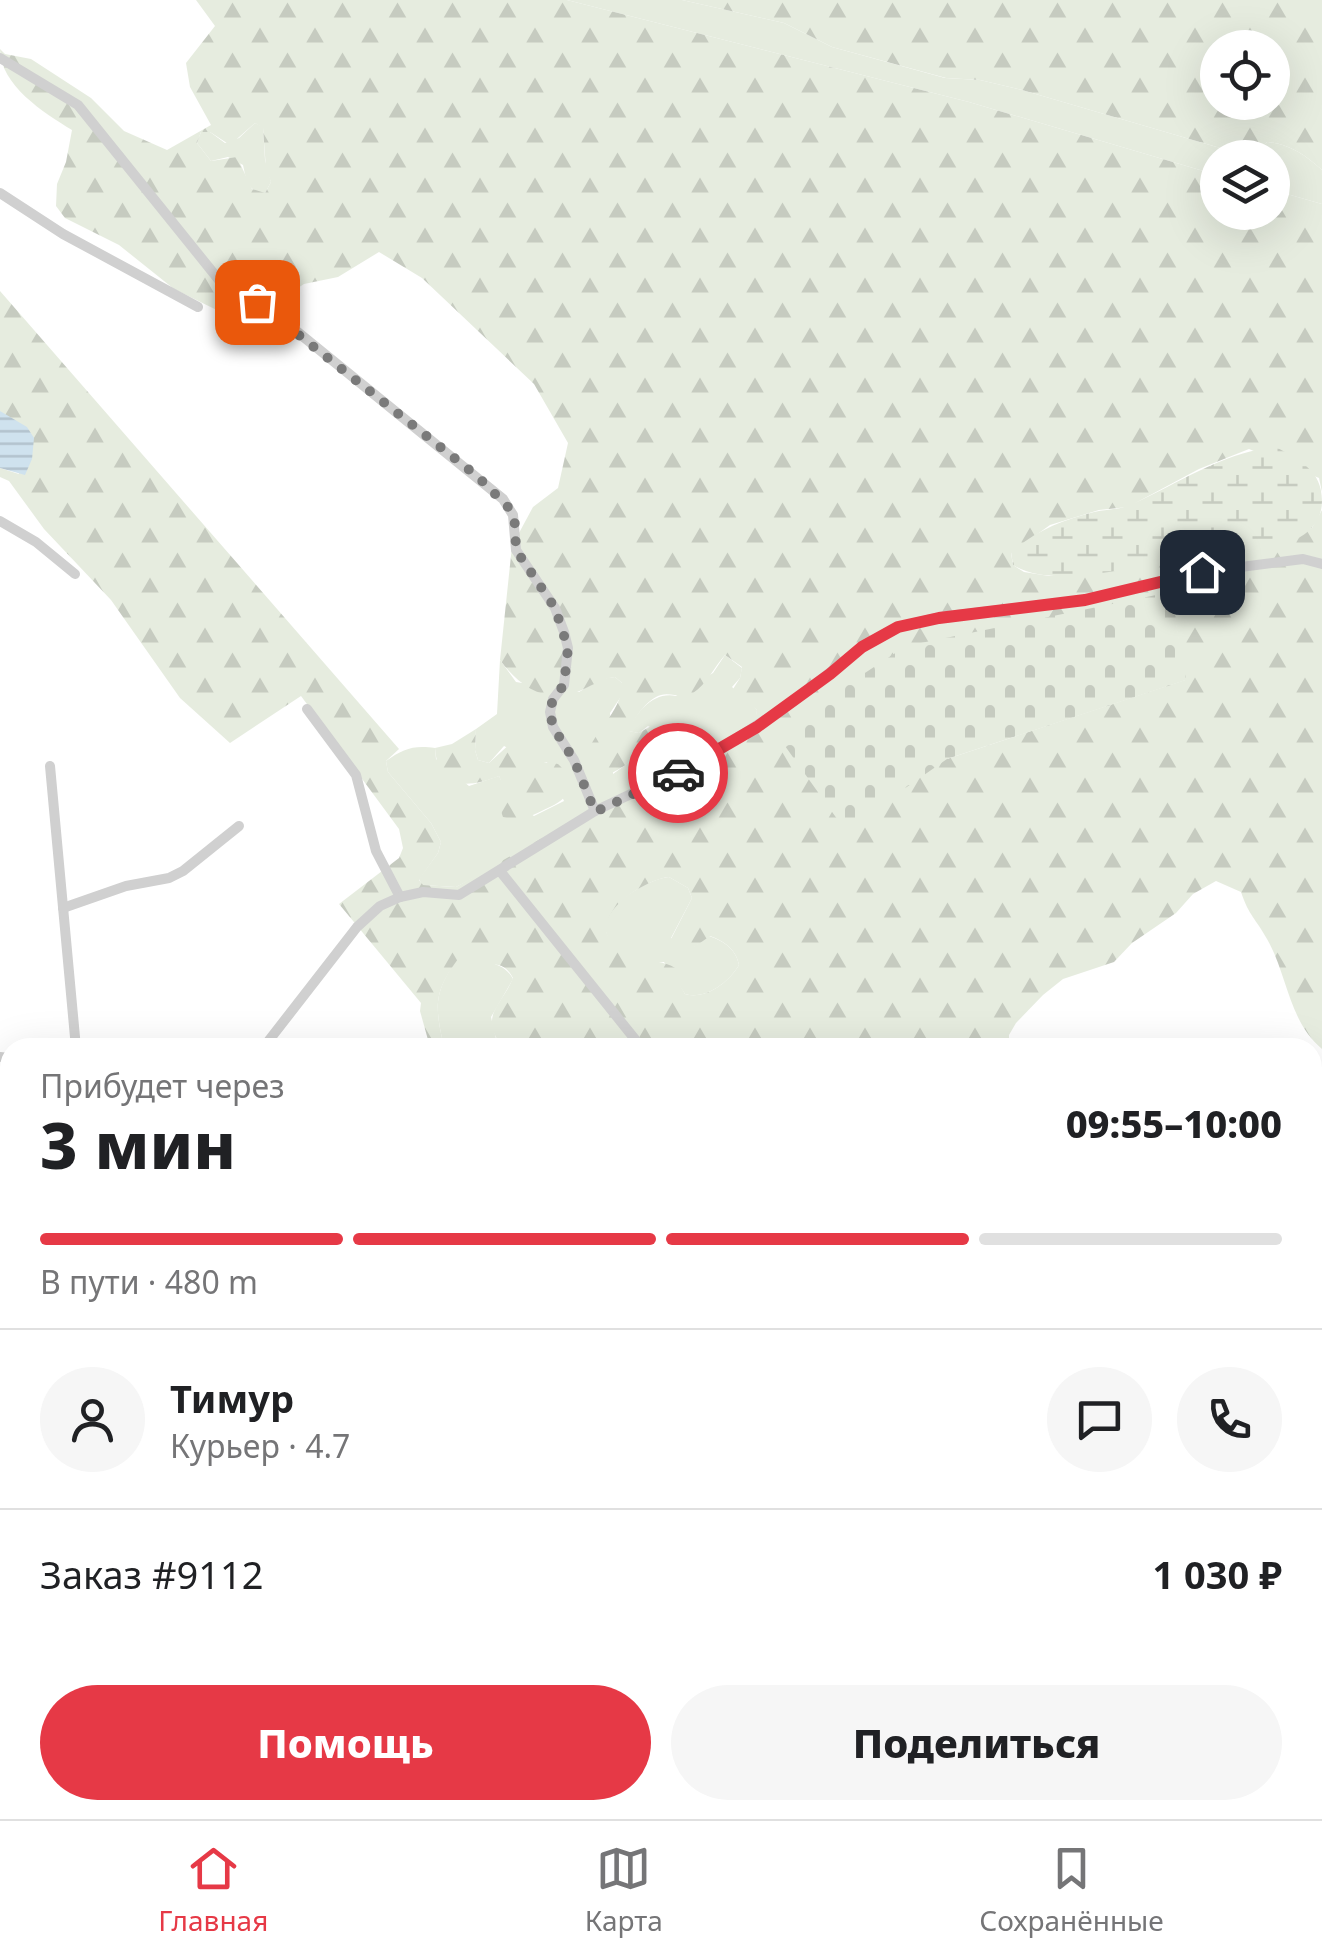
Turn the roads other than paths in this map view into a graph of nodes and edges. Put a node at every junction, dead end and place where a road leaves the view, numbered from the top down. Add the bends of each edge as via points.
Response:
1 (0, 58) edge
2 (0, 192) edge
3 (198, 307) dead end
4 (0, 521) edge
5 (1322, 564) edge
6 (75, 574) dead end
7 (306, 709) dead end
8 (50, 766) dead end
9 (595, 812) junction
10 (240, 826) dead end
11 (500, 872) junction
12 (400, 897) junction
13 (63, 908) junction
14 (75, 1038) edge
15 (271, 1038) edge
16 (634, 1038) edge

1 - 9 street via 78,104 218,280 268,308 508,507 516,550 555,608 568,648 564,685 550,712
2 - 3 street
4 - 6 street
5 - 9 street via 1303,558 1202,572 1085,600 898,627 705,760
7 - 12 street via 356,775 376,852
8 - 13 street
9 - 11 street
10 - 13 street via 170,878
11 - 12 street via 459,894
11 - 16 street
12 - 15 street via 357,927
13 - 14 street

